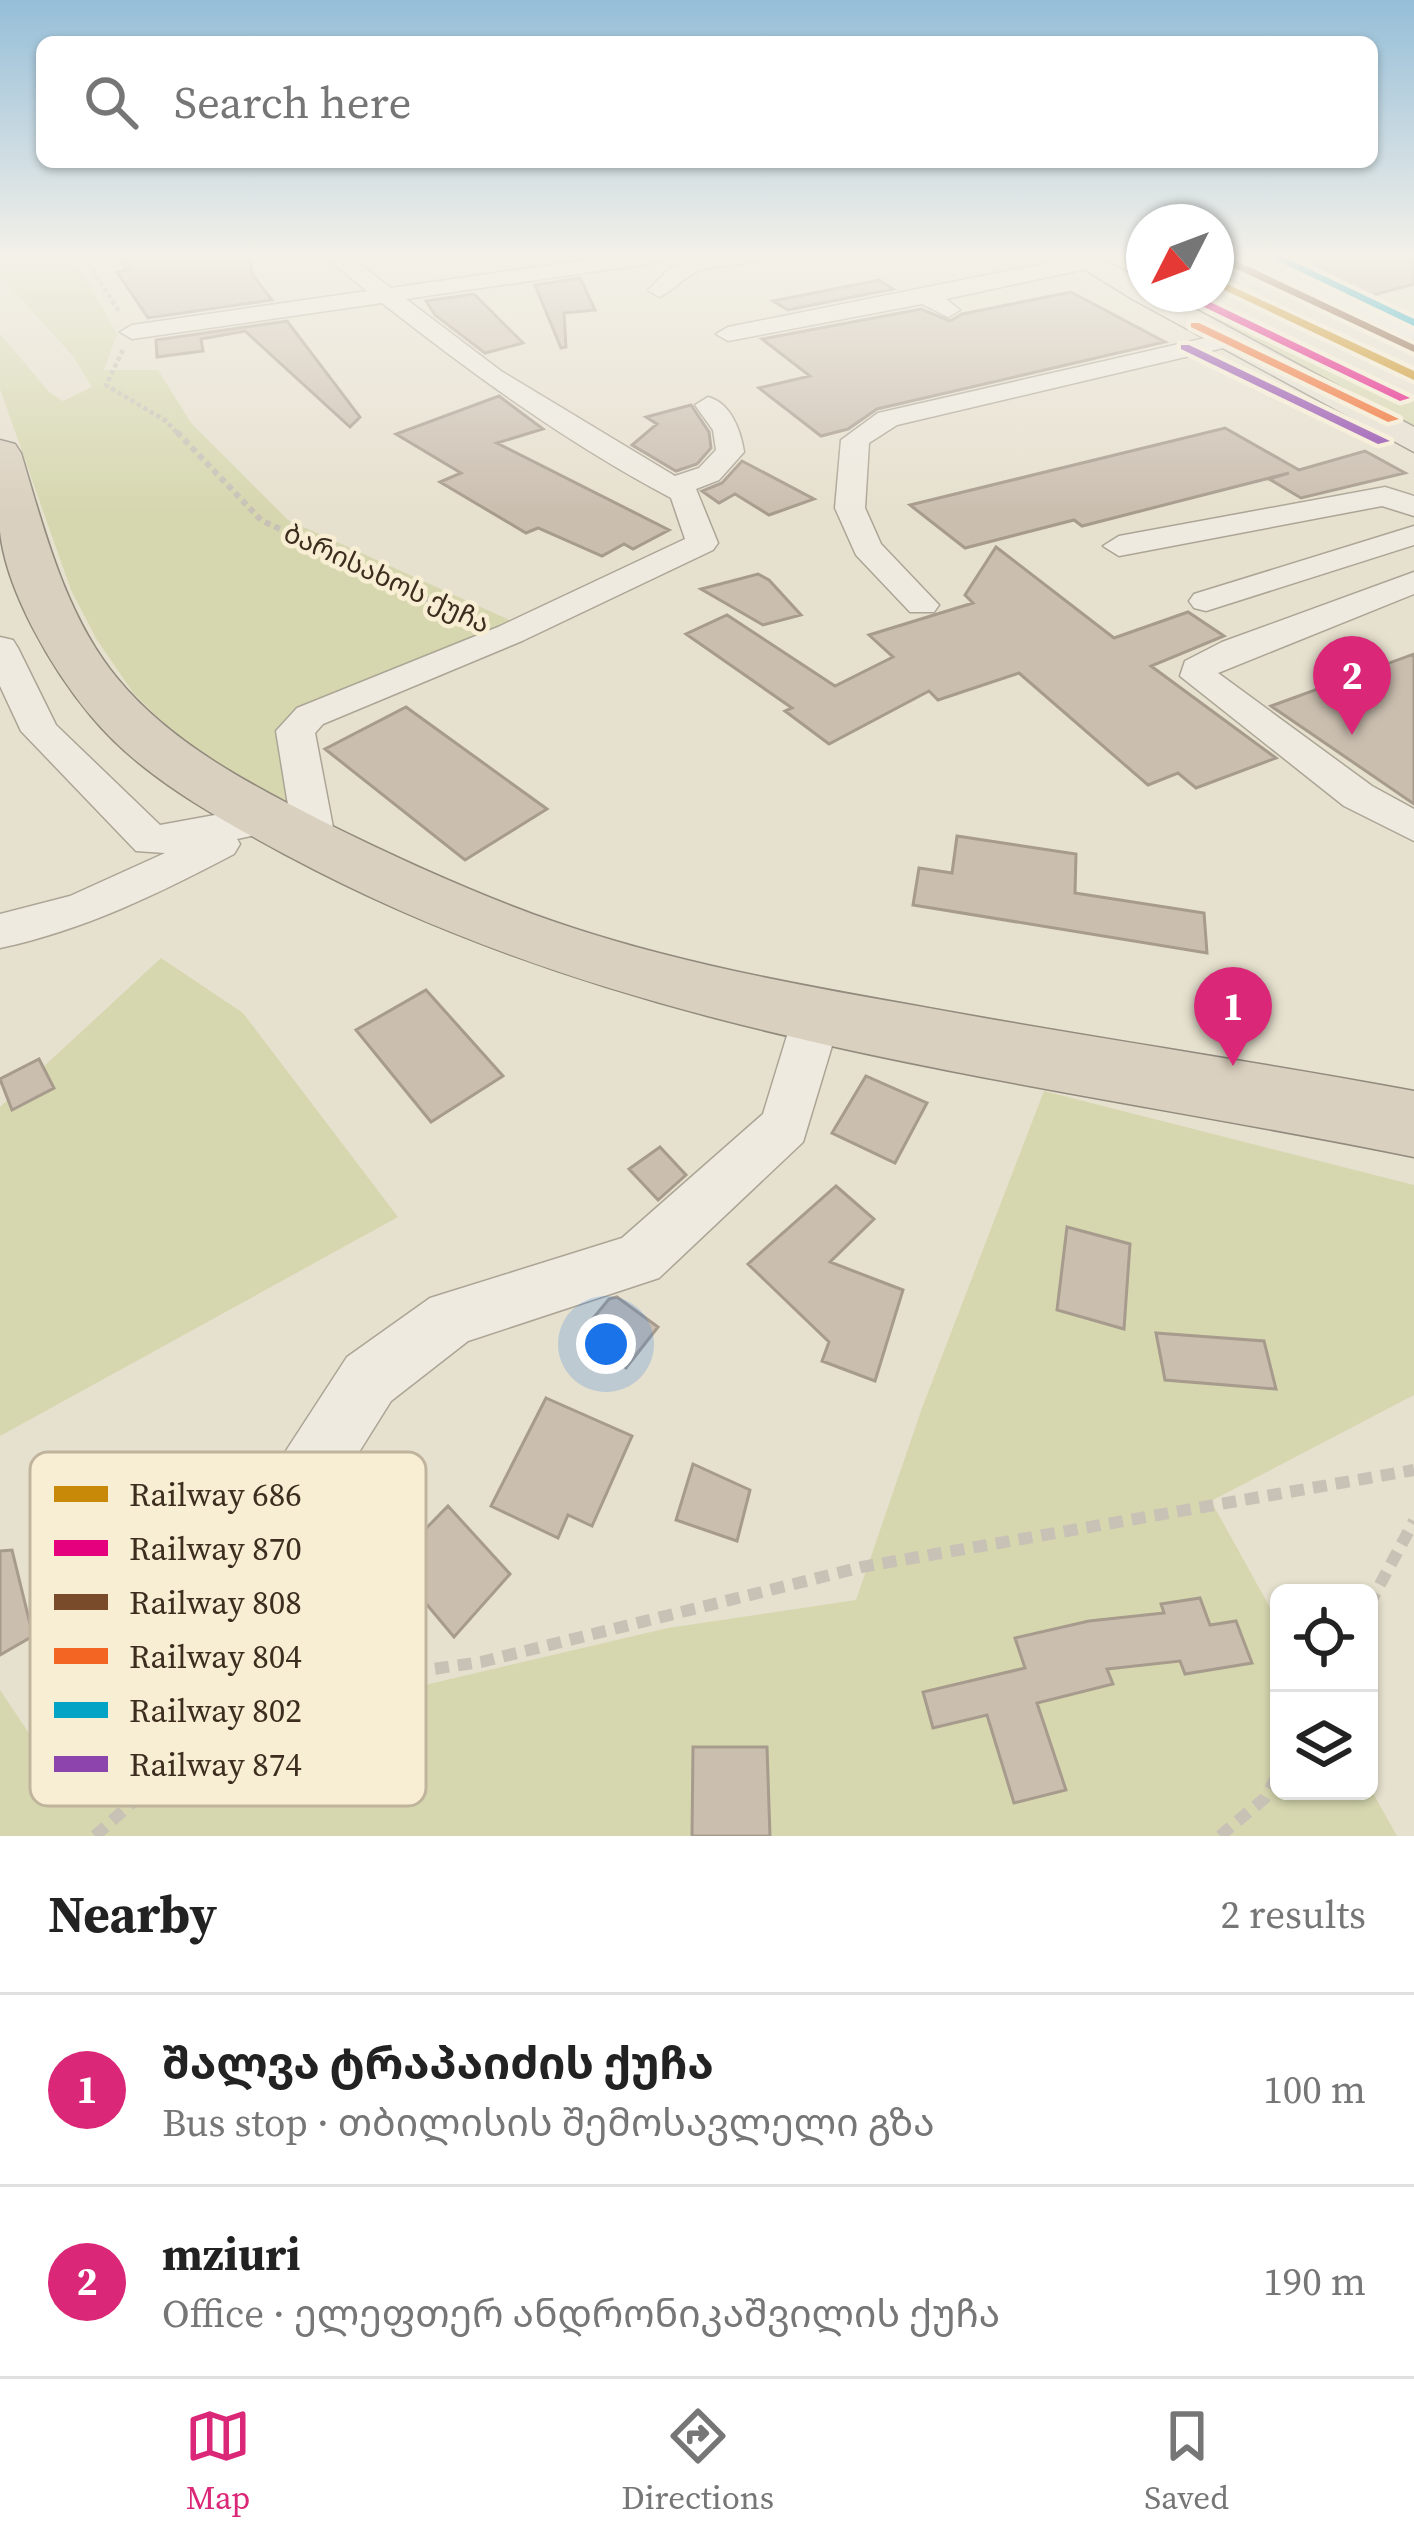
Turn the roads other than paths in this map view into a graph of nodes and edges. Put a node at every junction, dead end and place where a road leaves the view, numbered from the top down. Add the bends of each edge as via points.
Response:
1 (448, 341) edge
2 (1224, 341) edge
3 (1228, 341) edge
4 (708, 405) dead end
5 (1414, 440) edge
6 (0, 453) edge
7 (674, 487) junction
8 (1414, 507) edge
9 (1414, 535) edge
10 (1119, 546) dead end
11 (1414, 582) edge
12 (1206, 601) dead end
13 (922, 605) dead end
14 (0, 648) edge
15 (1414, 827) edge
16 (282, 830) junction
17 (0, 931) edge
18 (817, 1016) junction
19 (1414, 1124) edge
20 (322, 1452) edge

1 - 7 street
2 - 13 street via 888,419 855,440 850,508 867,548
3 - 5 main road
4 - 7 street via 727,430 730,452 709,473
6 - 16 highway via 49,614 98,689 176,762
7 - 16 street, ბარისახოს ქუჩა via 684,493 702,543 310,716 295,731
8 - 10 street via 1385,496
9 - 12 street
11 - 15 street via 1198,669 1358,796
14 - 16 street via 40,731 151,841
16 - 17 street via 108,899
16 - 18 highway via 409,895 518,938
18 - 19 highway
18 - 20 street via 785,1126 640,1259 451,1318 369,1378

